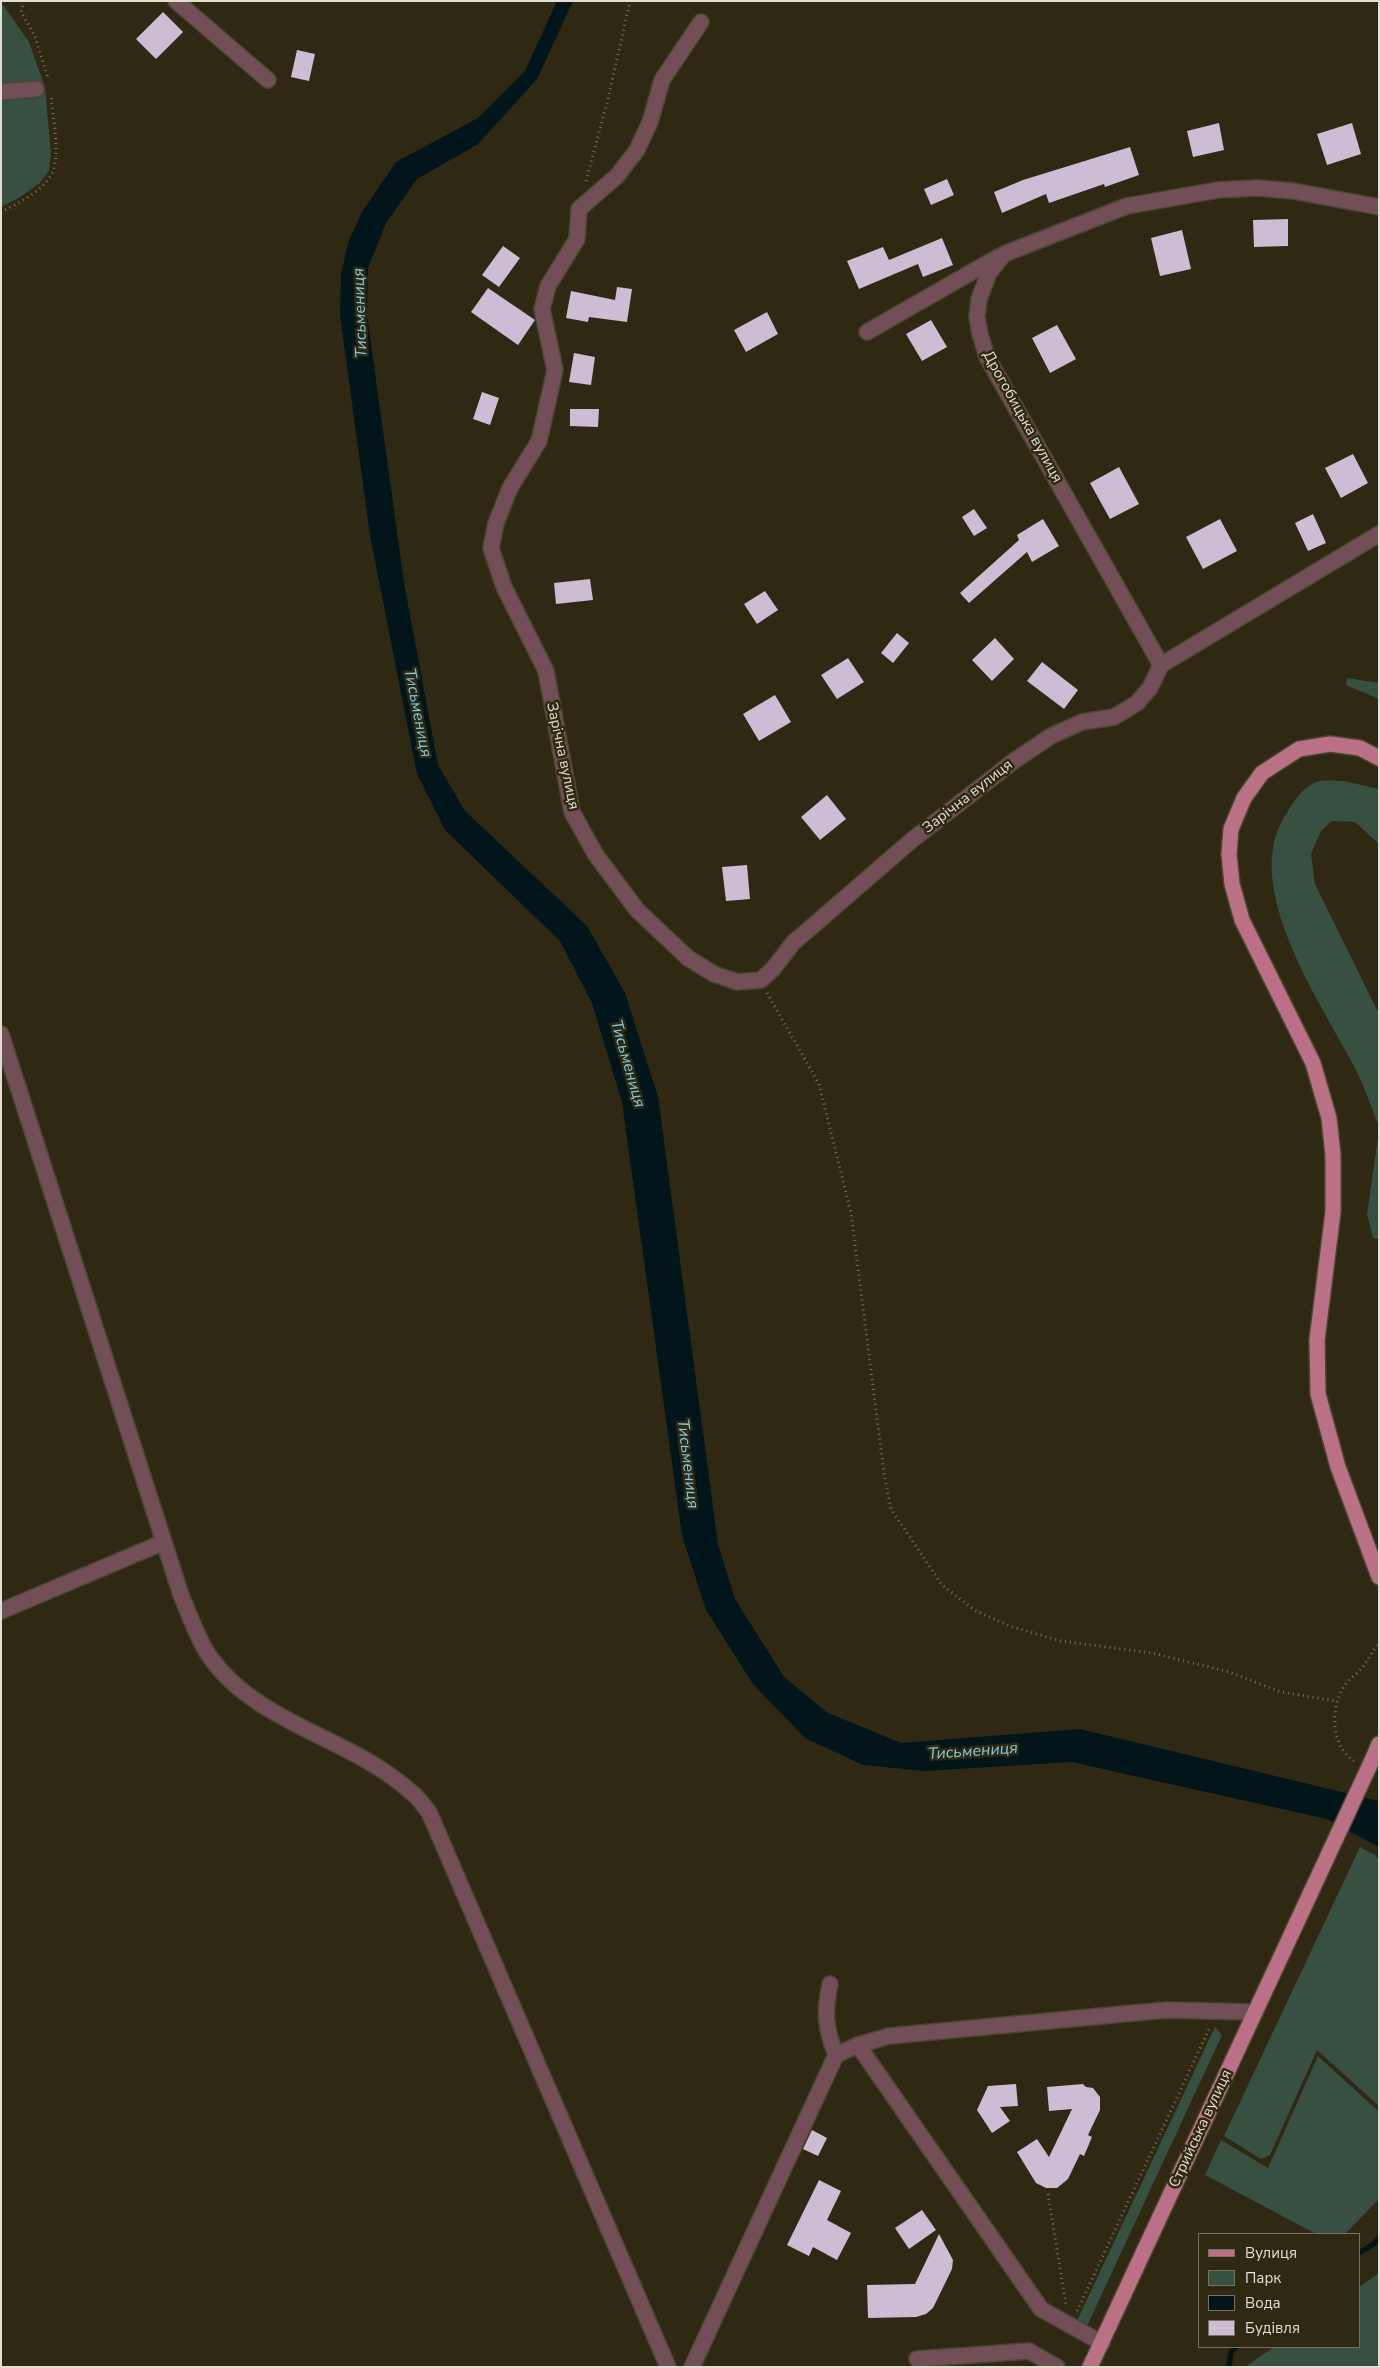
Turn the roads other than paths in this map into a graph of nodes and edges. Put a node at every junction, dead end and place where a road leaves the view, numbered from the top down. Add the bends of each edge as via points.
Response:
1 (176, 1) edge
2 (701, 22) dead end
3 (268, 80) dead end
4 (44, 87) road end
5 (1, 92) edge
6 (1379, 208) edge
7 (1004, 254) junction
8 (866, 332) dead end
9 (1379, 534) edge
10 (1161, 665) junction
11 (1379, 758) edge
12 (1, 1034) edge
13 (164, 1542) junction
14 (1379, 1577) edge
15 (1, 1611) edge
16 (1376, 1750) edge
17 (830, 1984) dead end
18 (1255, 2012) junction
19 (858, 2045) junction
20 (836, 2055) junction
21 (1102, 2343) junction
22 (917, 2359) dead end
23 (668, 2367) edge
24 (692, 2367) edge
25 (1057, 2367) edge
26 (1090, 2367) edge

1 - 3 street
2 - 10 street, Зарічна вулиця via 662,80 650,122 637,150 617,176 578,208 577,239 548,286 542,308 555,370 539,441 510,488 496,523 491,548 504,587 546,672 572,812 596,855 637,910 688,958 714,974 737,982 760,980 793,943 912,840 1051,736 1082,722 1114,717 1137,703 1150,688
4 - 5 street
6 - 7 street via 1293,190 1218,190 1127,206
7 - 8 street
7 - 10 street, Дрогобицька вулиця via 989,273 979,299 978,326 987,357
9 - 10 street
11 - 14 main road via 1360,748 1330,744 1299,749 1262,773 1244,798 1231,829 1229,854 1232,884 1242,920 1313,1063 1329,1118 1333,1212 1317,1340 1318,1394 1338,1467
12 - 13 street
13 - 15 street
13 - 23 street via 181,1595 209,1656 231,1681 263,1706 365,1760 411,1791 429,1812
16 - 18 main road, Стрийська вулиця, bridge
17 - 20 street via 825,2010 827,2032
18 - 19 street via 1156,2011 889,2036
18 - 21 main road, Стрийська вулиця
19 - 20 street
19 - 21 street via 1040,2309
20 - 24 street
21 - 26 main road, Стрийська вулиця
22 - 25 street via 1029,2351

